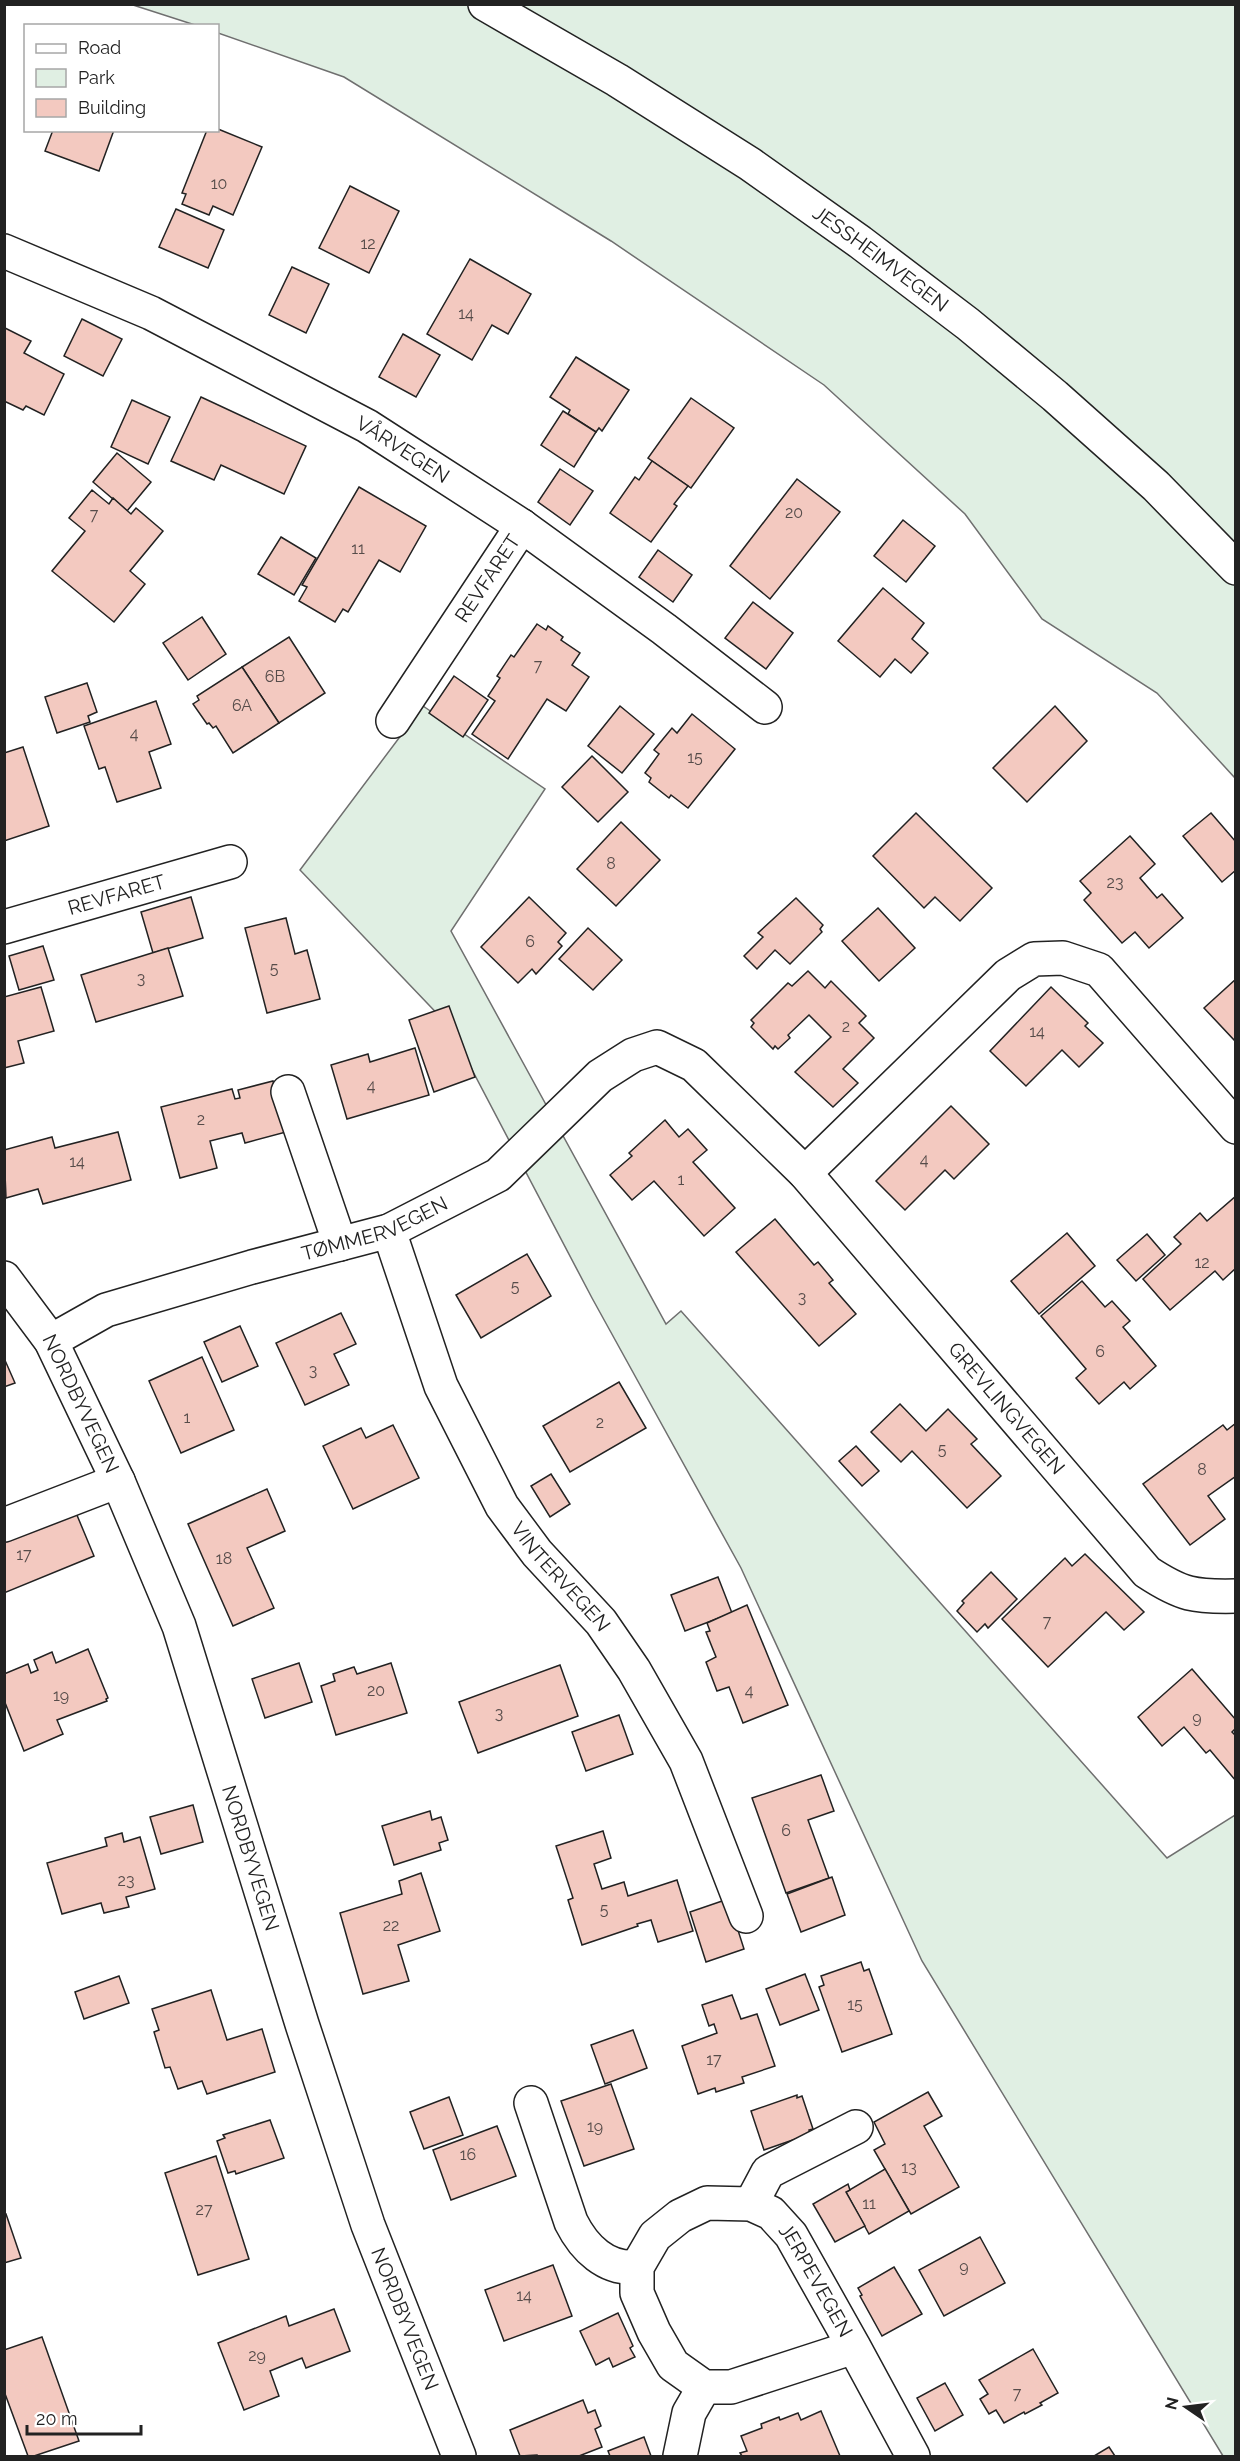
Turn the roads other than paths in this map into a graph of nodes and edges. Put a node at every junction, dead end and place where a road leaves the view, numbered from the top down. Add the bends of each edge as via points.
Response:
1 (485, 4) edge
2 (4, 251) edge
3 (522, 526) junction
4 (1236, 568) edge
5 (765, 707) dead end
6 (393, 721) dead end
7 (230, 862) dead end
8 (4, 927) edge
9 (657, 1047) joint
10 (288, 1092) dead end
11 (1236, 1127) edge
12 (805, 1173) junction
13 (389, 1231) junction
14 (340, 1244) junction
15 (4, 1278) edge
16 (51, 1341) junction
17 (118, 1481) junction
18 (4, 1525) edge
19 (1236, 1596) edge
20 (746, 1916) dead end
21 (531, 2103) dead end
22 (856, 2127) dead end
23 (751, 2204) junction
24 (637, 2267) junction
25 (854, 2347) junction
26 (705, 2387) junction
27 (459, 2457) edge
28 (680, 2457) edge
29 (914, 2457) edge

1 - 4 street, JESSHEIMVEGEN via 617,80 750,164 860,242 1055,396 1156,486
2 - 3 street, VÅRVEGEN via 151,313 367,426
3 - 5 street, VÅRVEGEN
3 - 6 street, REVFARET
7 - 8 street, REVFARET
9 - 12 street, GREVLINGVEGEN via 694,1065
9 - 13 street, TØMMERVEGEN via 633,1054 600,1076 498,1175
10 - 14 street
11 - 12 street via 1099,970 1063,958 1034,959 1008,975
12 - 19 street, GREVLINGVEGEN via 1147,1572 1173,1589 1205,1597
13 - 14 street, TØMMERVEGEN
13 - 20 street, VINTERVEGEN via 441,1386 502,1506 537,1553 601,1622 634,1670 687,1761
14 - 16 street, TØMMERVEGEN via 106,1311
15 - 16 street, NORDBYVEGEN
16 - 17 street, NORDBYVEGEN
17 - 18 street
17 - 27 street, NORDBYVEGEN via 179,1626 368,2225
21 - 24 street via 580,2240 609,2262 624,2268
22 - 23 street via 768,2172
23 - 24 street, JERPEVEGEN via 707,2203 680,2216 655,2236
23 - 25 street, JERPEVEGEN via 771,2213 791,2235
24 - 26 street via 637,2293 654,2332 673,2365
25 - 26 street, JERPEVEGEN via 731,2387
25 - 29 street, JERPEVEGEN
26 - 28 street via 689,2413

